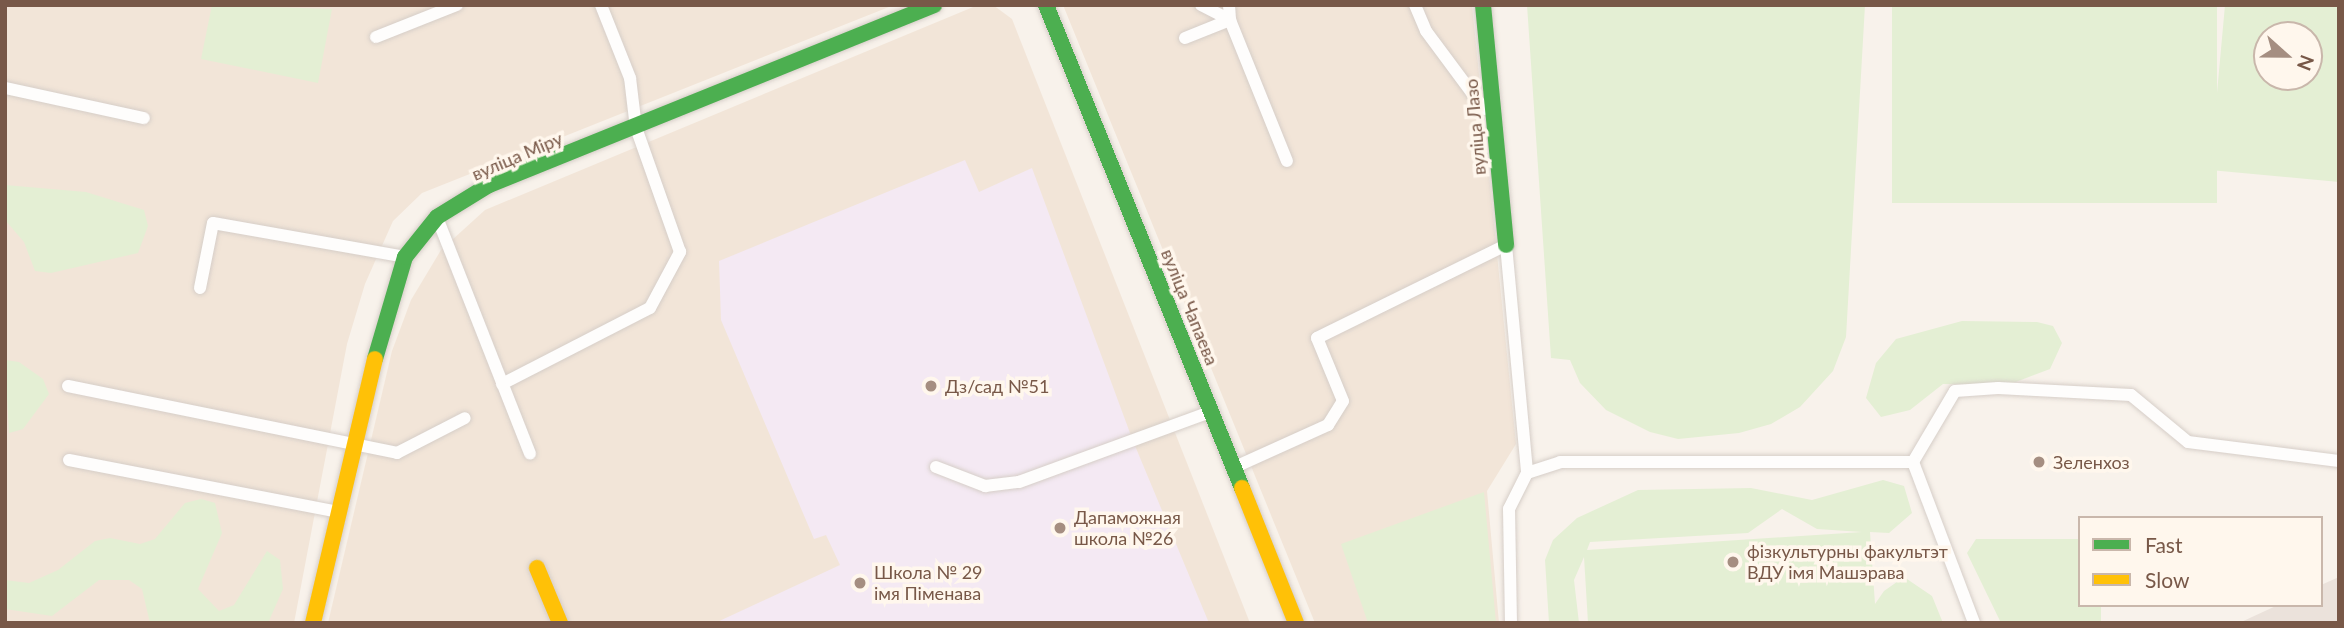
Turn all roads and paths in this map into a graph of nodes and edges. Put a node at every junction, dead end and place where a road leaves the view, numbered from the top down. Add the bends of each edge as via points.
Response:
1 (457, 5) edge
2 (601, 5) edge
3 (933, 5) edge
4 (1046, 5) edge
5 (1201, 5) edge
6 (1229, 5) edge
7 (1415, 5) edge
8 (1483, 5) edge
9 (1230, 20) junction
10 (376, 37) dead end
11 (1185, 38) dead end
12 (5, 88) edge
13 (144, 118) dead end
14 (1494, 123) junction
15 (636, 128) junction
16 (1287, 161) dead end
17 (437, 217) junction
18 (1506, 245) junction
19 (405, 257) junction
20 (200, 288) dead end
21 (502, 384) junction
22 (68, 386) dead end
23 (1210, 411) junction
24 (465, 418) dead end
25 (354, 444) junction
26 (530, 454) dead end
27 (69, 460) dead end
28 (2339, 461) edge
29 (1913, 462) junction
30 (936, 467) dead end
31 (1235, 467) junction
32 (1527, 473) junction
33 (338, 512) junction
34 (537, 568) dead end
35 (313, 623) edge
36 (560, 623) edge
37 (1296, 623) edge
38 (1511, 623) edge
39 (1974, 623) edge

1 - 10 lane
2 - 15 lane via 630,78
3 - 15 street, вуліца Міру
4 - 23 street, вуліца Чапаева
5 - 9 lane
6 - 9 lane
7 - 14 lane via 1426,31
8 - 14 street, вуліца Лазо
9 - 11 lane
9 - 16 lane
12 - 13 lane
14 - 18 street, вуліца Лазо
15 - 17 street, вуліца Міру via 489,185
15 - 21 lane via 680,251 674,263 650,308
17 - 19 street, вуліца Міру
17 - 21 lane
18 - 31 lane via 1317,338 1343,401 1328,425
18 - 32 lane
19 - 20 lane via 213,223
19 - 25 street, вуліца Міру
21 - 26 lane
22 - 25 lane
23 - 30 lane via 1019,482 985,486
23 - 31 street, вуліца Чапаева
24 - 25 lane via 397,453
25 - 33 street, вуліца Міру
27 - 33 lane
28 - 29 lane via 2188,442 2131,395 1998,388 1955,391
29 - 32 lane via 1560,462
29 - 39 lane
31 - 37 street, вуліца Чапаева
32 - 38 lane via 1509,509
33 - 35 street, вуліца Міру
34 - 36 street

